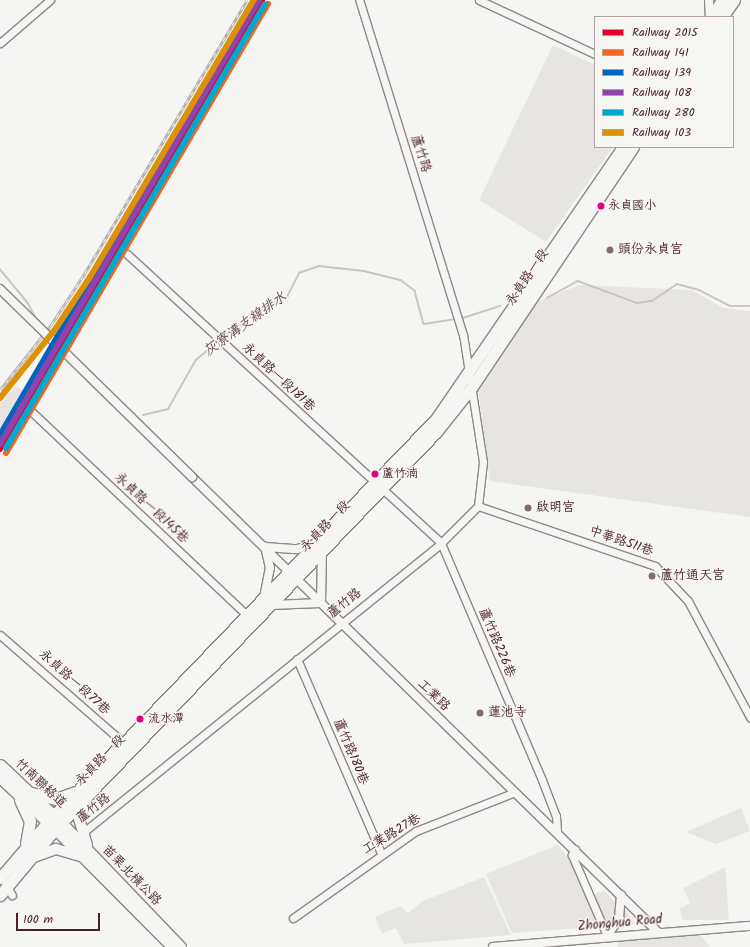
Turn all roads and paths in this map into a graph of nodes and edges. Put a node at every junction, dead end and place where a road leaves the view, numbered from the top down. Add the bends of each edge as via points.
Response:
1 (43, 0) edge
2 (50, 0) edge
3 (359, 0) edge
4 (479, 0) edge
5 (709, 0) edge
6 (722, 0) edge
7 (734, 0) edge
8 (37, 11) junction
9 (711, 16) edge
10 (712, 16) edge
11 (723, 16) edge
12 (0, 43) edge
13 (594, 54) edge
14 (623, 148) edge
15 (632, 148) edge
16 (620, 160) junction
17 (127, 254) dead end
18 (0, 289) edge
19 (470, 374) junction
20 (471, 388) junction
21 (32, 412) dead end
22 (378, 487) junction
23 (478, 506) junction
24 (441, 543) junction
25 (265, 546) junction
26 (320, 547) junction
27 (293, 574) junction
28 (267, 603) junction
29 (322, 603) junction
30 (251, 620) junction
31 (341, 622) junction
32 (0, 635) edge
33 (297, 659) junction
34 (750, 717) edge
35 (128, 747) junction
36 (0, 765) edge
37 (0, 777) edge
38 (9, 785) junction
39 (86, 791) junction
40 (515, 792) junction
41 (29, 793) junction
42 (55, 822) junction
43 (557, 832) junction
44 (81, 834) junction
45 (575, 849) junction
46 (381, 853) junction
47 (26, 855) junction
48 (87, 855) junction
49 (3, 882) edge
50 (0, 895) edge
51 (621, 895) junction
52 (293, 918) dead end
53 (750, 926) edge
54 (658, 932) junction
55 (607, 936) junction
56 (172, 947) edge
57 (182, 947) edge
58 (493, 947) edge

1 - 8 street
2 - 8 street
3 - 19 street, 蘆竹路 via 458,315
4 - 13 street
5 - 9 street
6 - 10 main road
7 - 11 main road
8 - 12 street
14 - 16 main road, 永貞路一段
15 - 16 main road, 永貞路一段
16 - 19 main road, 永貞路一段
16 - 20 main road, 永貞路一段
17 - 22 street, 永貞路一段181巷
18 - 25 street, 工業路, bridge
19 - 20 street
19 - 22 main road, 永貞路一段
20 - 22 main road, 永貞路一段 via 436,432
20 - 23 street via 483,462
21 - 30 street, 永貞路一段145巷
22 - 24 street, 蘆竹路226巷
22 - 26 main road, 永貞路一段
23 - 24 street, 蘆竹路
23 - 34 street, 中華路511巷 via 655,566 688,601
24 - 31 street, 蘆竹路
24 - 43 street, 蘆竹路226巷 via 550,801
25 - 26 street via 297,549
25 - 27 street, 工業路
25 - 28 street via 270,568
26 - 27 main road, 永貞路一段
26 - 29 street
27 - 28 main road, 永貞路一段
27 - 29 street, 工業路
28 - 29 street
28 - 30 main road, 永貞路一段
29 - 31 street, 工業路
30 - 35 main road, 永貞路一段
31 - 33 street, 蘆竹路
31 - 40 street, 工業路
32 - 35 street, 永貞路一段77巷
33 - 44 street, 蘆竹路
33 - 46 street, 蘆竹路180巷
35 - 39 main road, 永貞路一段
36 - 41 main road, 竹南聯絡道
37 - 38 main road, 竹南聯絡道
38 - 42 main road, 竹南聯絡道
38 - 47 main road via 30,820
39 - 41 main road via 56,799
39 - 42 main road, 永貞路一段
39 - 44 main road via 80,818
40 - 43 street, 工業路
40 - 46 street, 工業路27巷 via 416,831
41 - 42 main road, 竹南聯絡道
42 - 47 main road, 永貞路一段
42 - 48 main road, 苗栗北橫公路
43 - 45 street, 工業路
44 - 48 main road
45 - 51 street, 工業路
45 - 55 street via 572,855
46 - 52 street, 工業路27巷
47 - 48 main road via 56,849
47 - 49 main road, 永貞路一段
48 - 56 main road, 苗栗北橫公路
48 - 57 main road, 苗栗北橫公路
49 - 50 main road, 永貞路一段
51 - 54 street, 工業路
51 - 55 street via 619,918
53 - 54 street, Zhonghua Road
54 - 55 street, Zhonghua Road
55 - 58 street, Zhonghua Road

